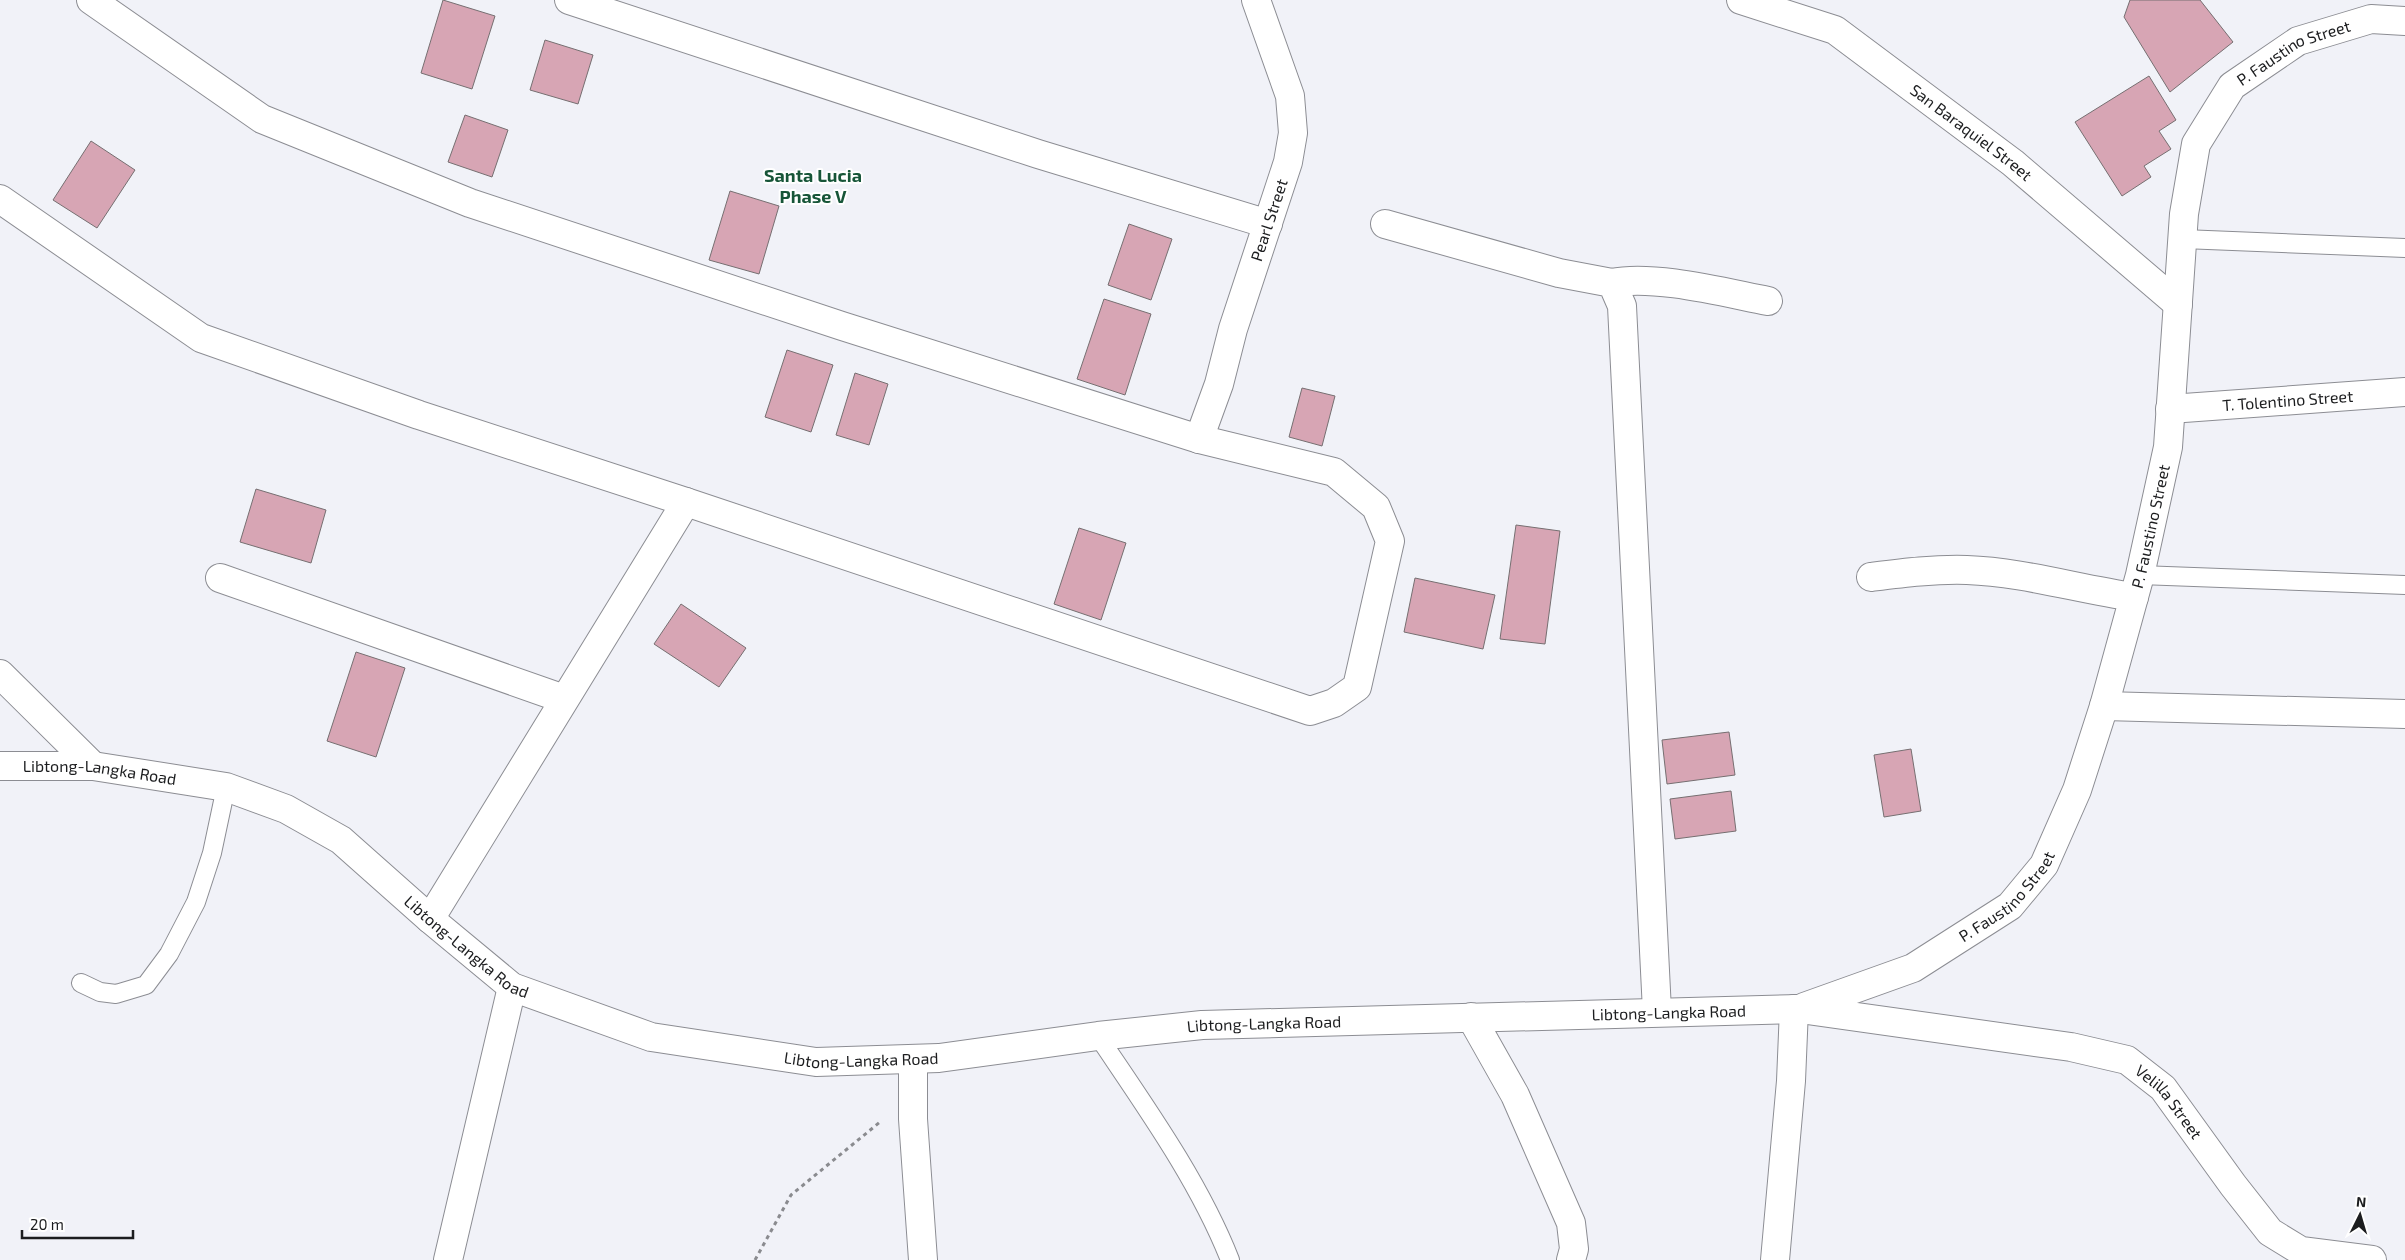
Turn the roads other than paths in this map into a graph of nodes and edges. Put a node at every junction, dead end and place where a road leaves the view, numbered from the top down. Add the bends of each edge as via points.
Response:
1 (91, 0) edge
2 (569, 0) edge
3 (1256, 0) edge
4 (1742, 0) edge
5 (2405, 21) edge
6 (0, 199) edge
7 (1268, 224) junction
8 (1384, 224) dead end
9 (2184, 239) junction
10 (2405, 248) edge
11 (1612, 283) junction
12 (1768, 301) dead end
13 (2178, 304) junction
14 (2405, 392) edge
15 (2170, 409) junction
16 (1199, 439) junction
17 (686, 502) junction
18 (1871, 577) dead end
19 (220, 578) dead end
20 (2405, 585) edge
21 (2137, 586) junction
22 (0, 674) edge
23 (564, 699) junction
24 (2104, 706) junction
25 (2405, 714) edge
26 (0, 766) edge
27 (93, 766) junction
28 (226, 787) junction
29 (430, 919) junction
30 (81, 983) dead end
31 (512, 987) junction
32 (1797, 1009) junction
33 (1657, 1011) junction
34 (1471, 1017) junction
35 (1098, 1036) junction
36 (913, 1059) junction
37 (448, 1260) edge
38 (923, 1260) edge
39 (1230, 1260) edge
40 (1571, 1260) edge
41 (1776, 1260) edge
42 (2372, 1260) edge

1 - 16 street via 262,118 470,203
2 - 7 street via 1028,151
3 - 7 street, Pearl Street via 1290,96 1293,133 1288,162
4 - 13 street, San Baraquiel Street via 1835,30 2013,163
5 - 9 street, P. Faustino Street via 2371,19 2298,41 2232,86 2196,144 2184,214
6 - 17 street via 201,338 419,415
7 - 16 street, Pearl Street
8 - 11 street via 1559,273
9 - 10 lane
9 - 13 street, P. Faustino Street
11 - 12 street via 1651,281
11 - 33 street via 1622,306
13 - 15 street, P. Faustino Street
14 - 15 street, T. Tolentino Street
15 - 21 street, P. Faustino Street via 2168,447
16 - 17 street via 1334,472 1376,507 1390,541 1357,687 1334,703 1310,711
17 - 23 street
18 - 21 street via 1968,570
19 - 23 street
20 - 21 lane
21 - 24 street, P. Faustino Street
22 - 27 street
23 - 29 street
24 - 25 street
24 - 32 street, P. Faustino Street via 2076,790 2044,865 2010,906 1913,968
26 - 27 street, Libtong-Langka Road
27 - 28 street, Libtong-Langka Road
28 - 29 street, Libtong-Langka Road via 286,809 341,840
28 - 30 lane via 212,853 196,902 146,985 116,994 100,992
29 - 31 street, Libtong-Langka Road
31 - 36 street, Libtong-Langka Road via 651,1037 816,1062
31 - 37 street
32 - 33 street, Libtong-Langka Road
32 - 41 street
32 - 42 street, Velilla Street via 2071,1047 2127,1060 2163,1088 2270,1232 2301,1251
33 - 34 street, Libtong-Langka Road
34 - 35 street, Libtong-Langka Road via 1202,1025
34 - 40 street via 1515,1095 1572,1223 1574,1249
35 - 36 street, Libtong-Langka Road
35 - 39 lane via 1172,1150 1209,1214
36 - 38 street via 913,1119

